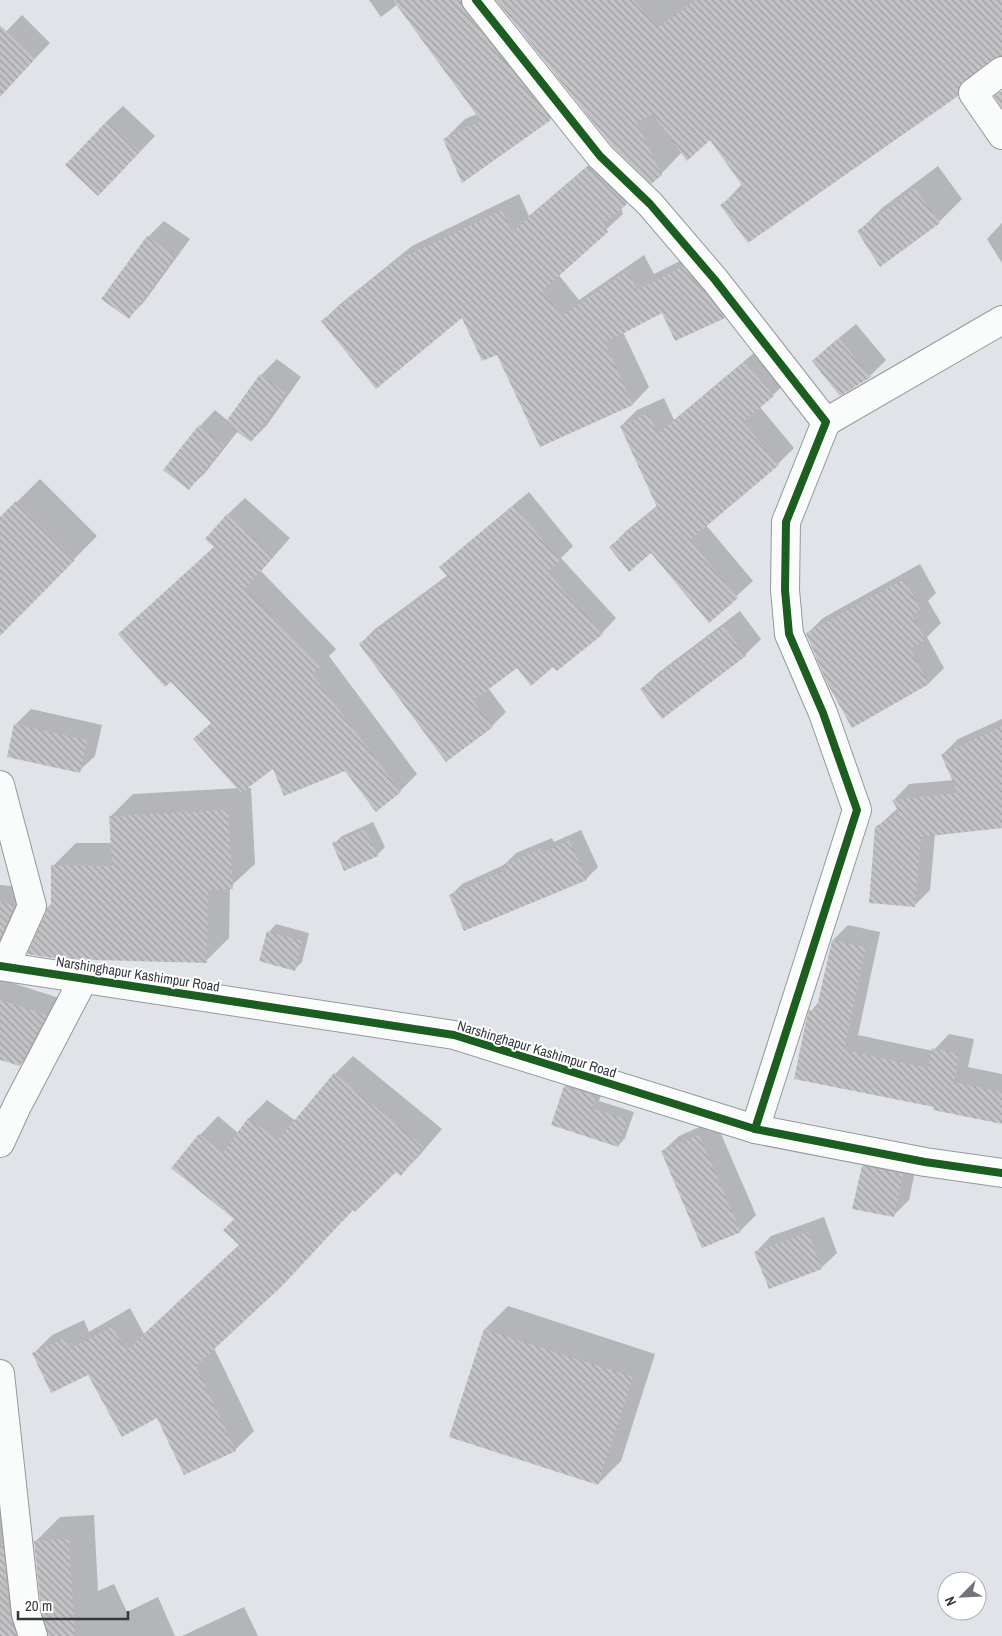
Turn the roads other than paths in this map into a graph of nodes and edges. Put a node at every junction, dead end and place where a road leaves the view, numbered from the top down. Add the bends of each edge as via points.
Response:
1 (476, 0) edge
2 (1002, 71) edge
3 (1002, 135) edge
4 (1002, 320) edge
5 (826, 422) junction
6 (0, 785) edge
7 (2, 966) edge
8 (84, 978) junction
9 (755, 1129) junction
10 (0, 1143) edge
11 (1002, 1173) edge
12 (0, 1374) edge
13 (4, 1443) edge
14 (33, 1636) edge

1 - 5 street via 600,156 650,204 715,280
2 - 3 street via 973,93
4 - 5 street
5 - 9 street via 786,522 785,590 789,634 823,713 857,810
6 - 7 street via 32,906
7 - 8 street, Narshinghapur Kashimpur Road
8 - 9 street, Narshinghapur Kashimpur Road via 454,1035
8 - 10 street
9 - 11 street, Narshinghapur Kashimpur Road via 925,1162
12 - 13 street
13 - 14 street via 26,1614

